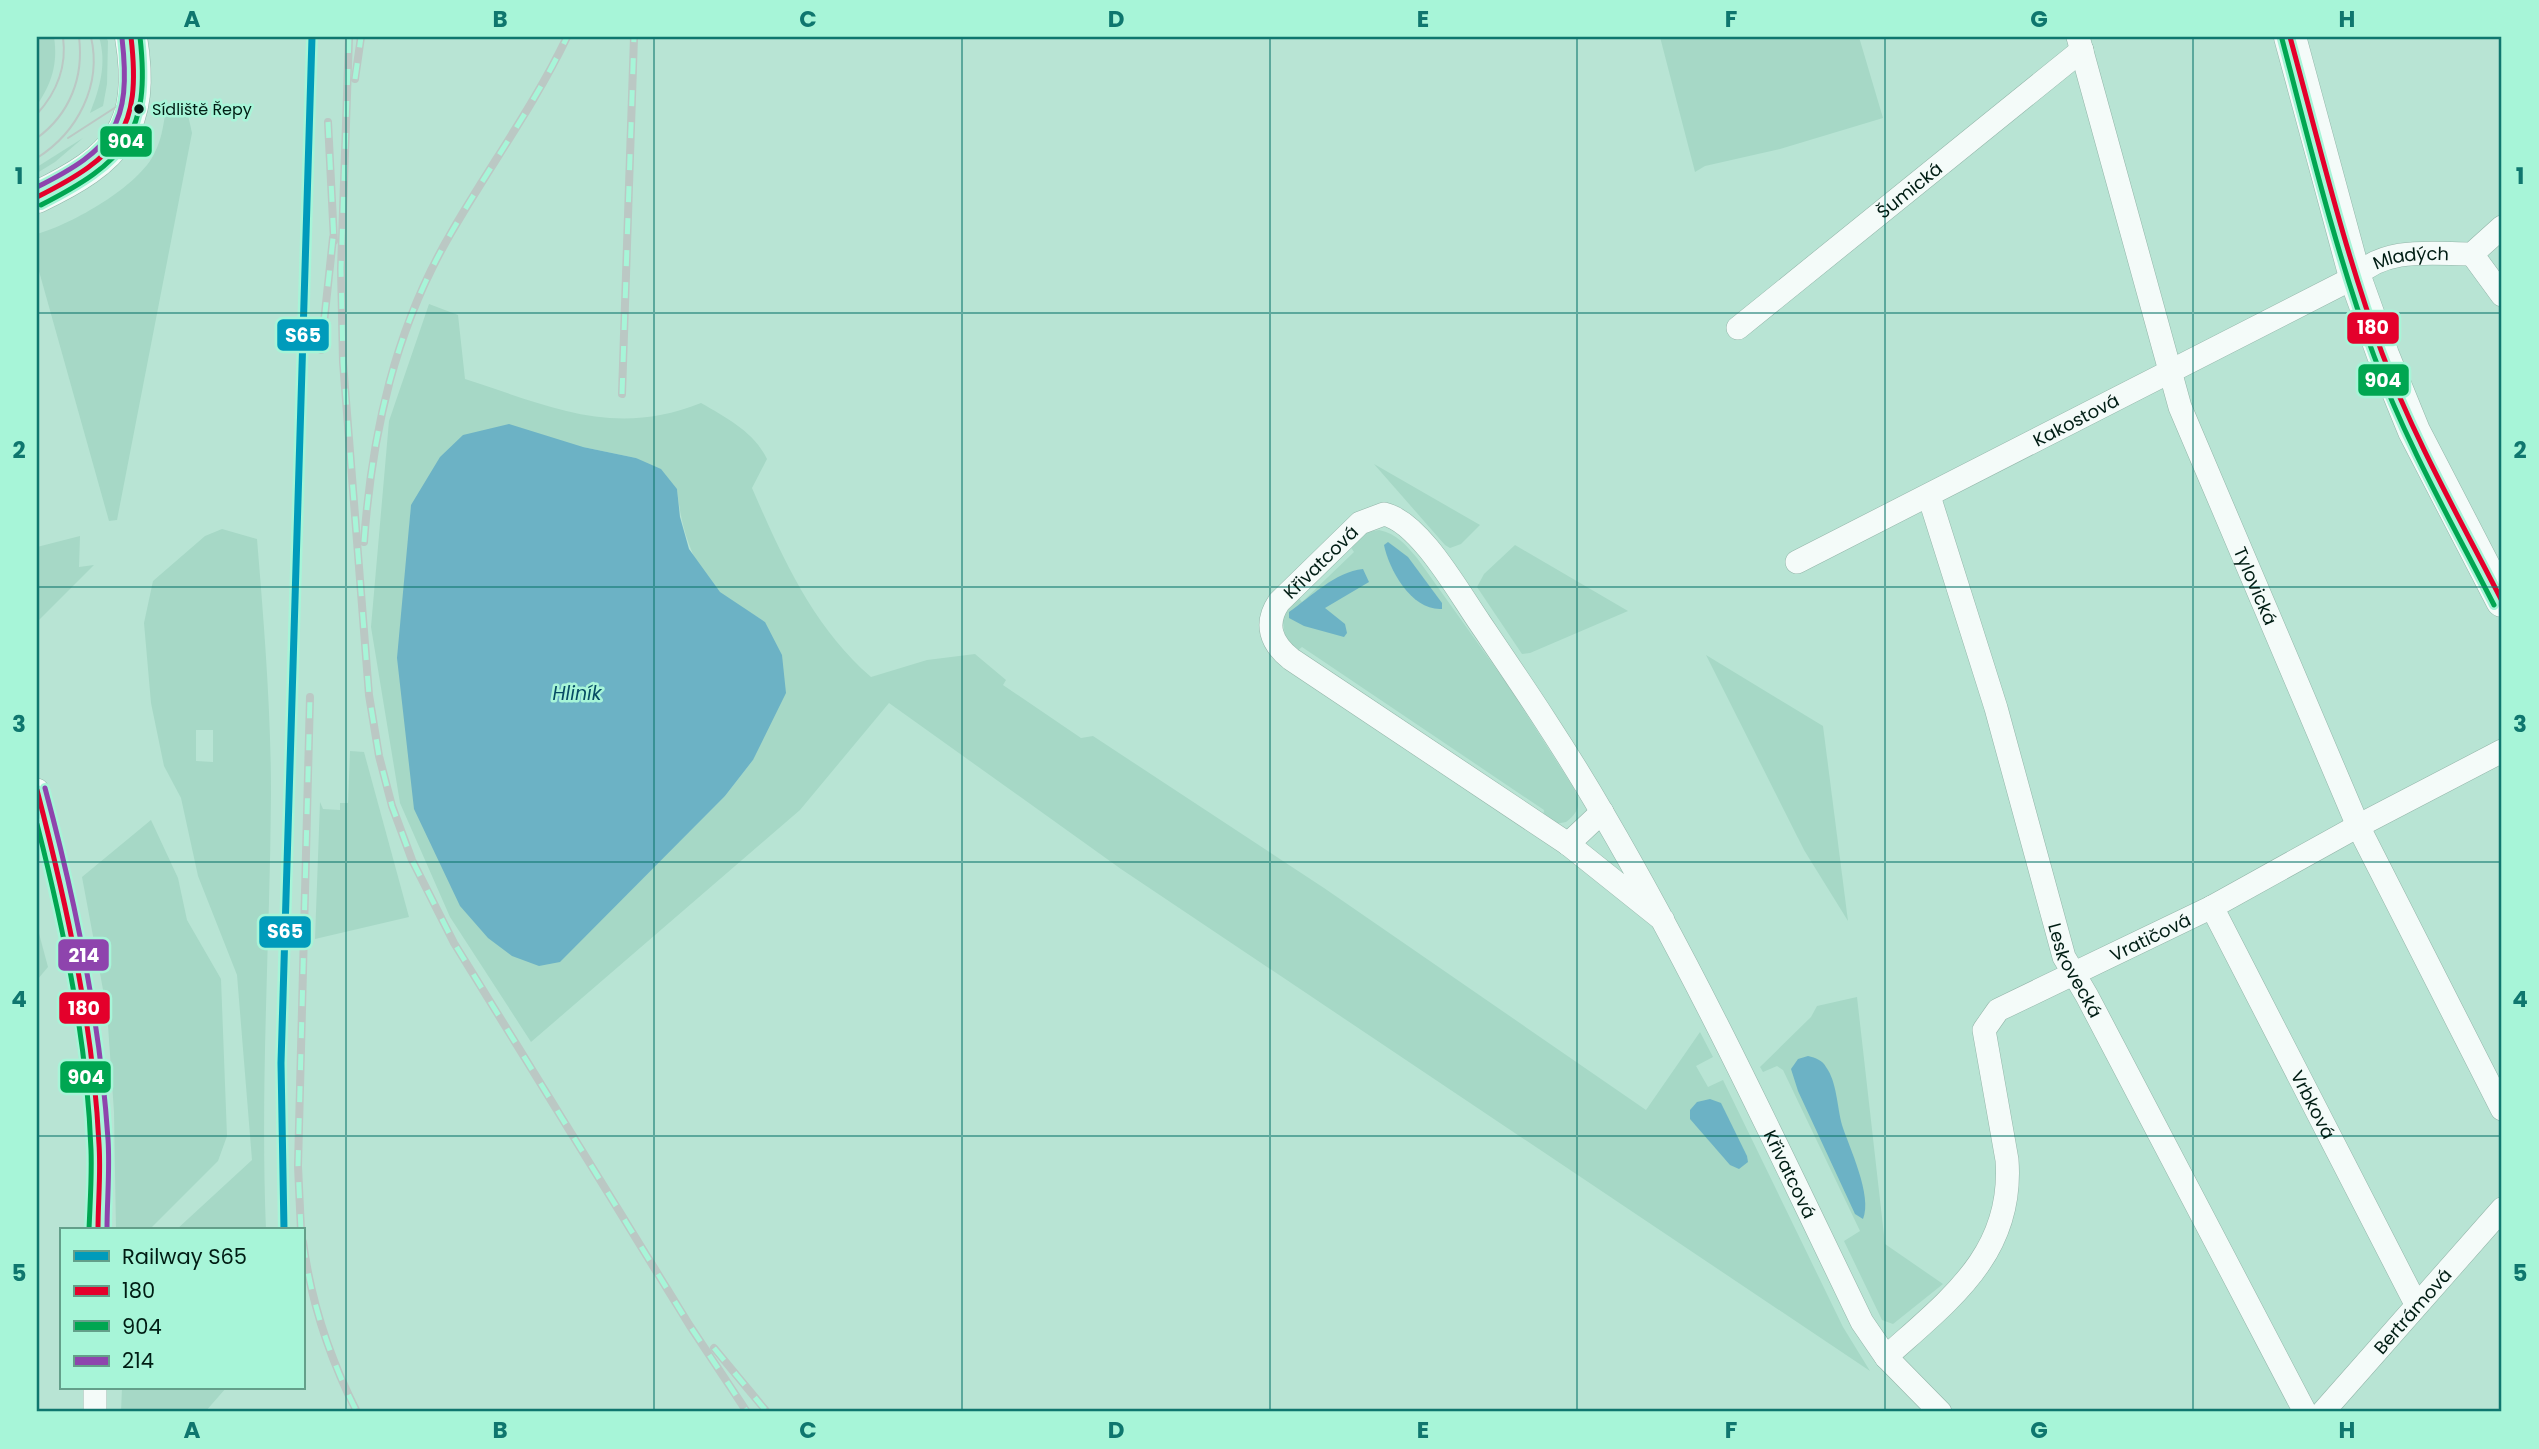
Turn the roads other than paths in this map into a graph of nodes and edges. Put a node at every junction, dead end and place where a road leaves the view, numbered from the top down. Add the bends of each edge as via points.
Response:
1 (131, 37) edge
2 (2290, 37) edge
3 (2080, 43) edge
4 (37, 198) edge
5 (2502, 226) edge
6 (2472, 254) junction
7 (2355, 277) junction
8 (2502, 295) edge
9 (1738, 328) dead end
10 (2169, 370) junction
11 (1929, 496) junction
12 (1797, 562) dead end
13 (2502, 601) edge
14 (2502, 751) edge
15 (37, 790) edge
16 (1602, 812) junction
17 (2358, 825) junction
18 (1568, 844) junction
19 (2212, 907) junction
20 (1663, 920) junction
21 (2074, 974) junction
22 (2502, 1109) edge
23 (2502, 1209) edge
24 (97, 1228) edge
25 (2416, 1304) junction
26 (1886, 1357) junction
27 (96, 1390) edge
28 (95, 1412) edge
29 (1940, 1412) edge
30 (2305, 1412) edge
31 (2323, 1412) edge

1 - 4 street via 135,90 131,121 122,137 89,167
2 - 7 street
3 - 9 street, Šumická
3 - 10 street, Tylovická
5 - 6 street, Mladých
6 - 7 street, Mladých via 2385,257 2368,264
6 - 8 street, Mladých
7 - 10 street, Kakostová
7 - 13 street via 2414,430
10 - 11 street, Kakostová
10 - 17 street, Tylovická via 2180,407
11 - 12 street, Kakostová
11 - 21 street, Leskovecká via 1996,708 2064,957
14 - 17 street, Vratičová
15 - 24 street via 80,976 99,1141
16 - 18 street
16 - 18 street, Křivatcová via 1518,679 1427,549 1394,516 1377,515 1360,523 1279,602 1270,627 1276,645
16 - 20 street, Křivatcová
17 - 19 street, Vratičová
17 - 22 street, Tylovická
18 - 20 street, Křivatcová
19 - 21 street, Vratičová
19 - 25 street, Vrbková
20 - 26 street, Křivatcová via 1862,1322
21 - 26 street, Vratičová via 2002,1007 1985,1027 2007,1170 2001,1223 1983,1258 1945,1306
21 - 30 street, Leskovecká
23 - 25 street, Bertrámová
25 - 31 street, Bertrámová
26 - 29 street, Křivatcová
27 - 28 street

